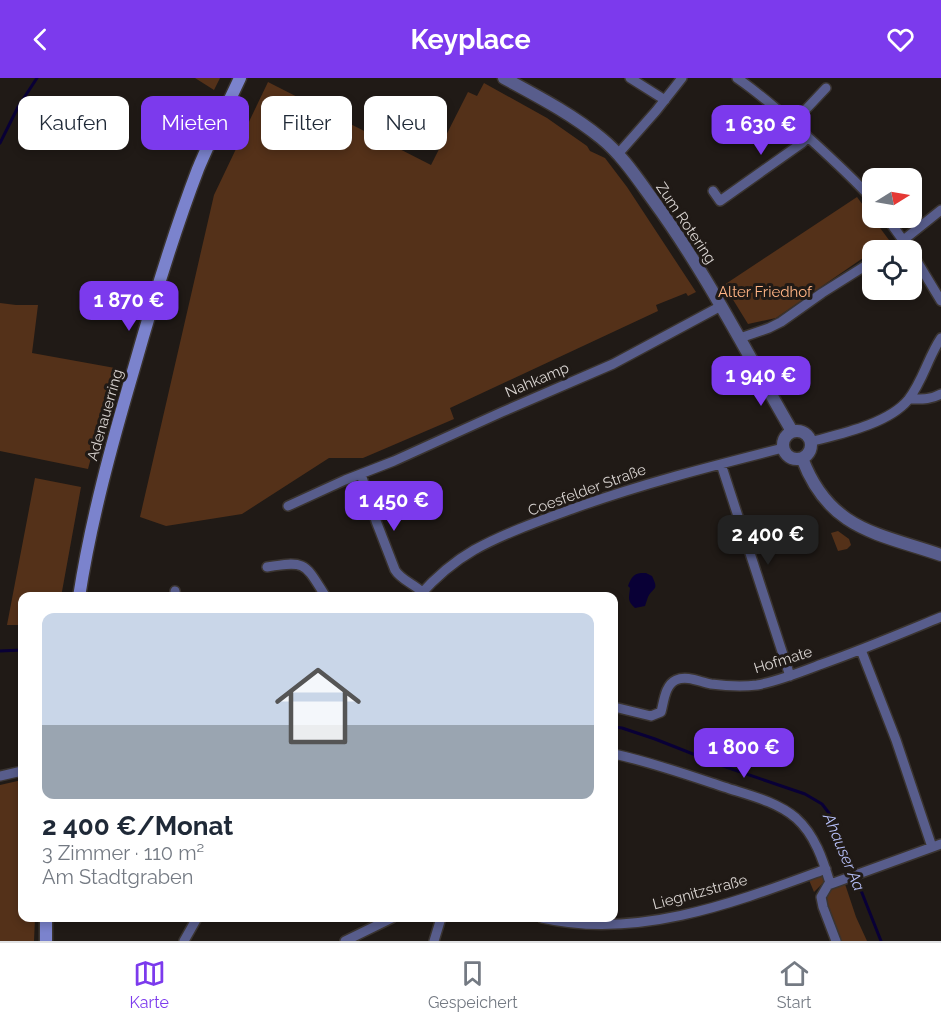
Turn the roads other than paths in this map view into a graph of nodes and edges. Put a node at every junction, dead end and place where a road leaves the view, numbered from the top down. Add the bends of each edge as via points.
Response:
1 (240, 78) edge
2 (504, 78) edge
3 (630, 78) edge
4 (682, 78) edge
5 (737, 78) edge
6 (826, 88) dead end
7 (665, 100) junction
8 (794, 123) junction
9 (808, 137) junction
10 (618, 154) junction
11 (862, 189) edge
12 (713, 191) dead end
13 (941, 210) edge
14 (905, 240) edge
15 (922, 266) edge
16 (862, 268) edge
17 (937, 286) edge
18 (941, 301) edge
19 (721, 306) junction
20 (740, 338) junction
21 (941, 338) edge
22 (941, 394) edge
23 (909, 399) junction
24 (792, 432) junction
25 (810, 442) junction
26 (783, 448) junction
27 (802, 459) junction
28 (721, 464) junction
29 (361, 474) junction
30 (288, 506) dead end
31 (941, 555) edge
32 (267, 567) dead end
33 (80, 592) edge
34 (323, 592) edge
35 (419, 592) edge
36 (423, 592) edge
37 (941, 617) edge
38 (861, 650) junction
39 (790, 676) junction
40 (618, 709) edge
41 (618, 755) edge
42 (18, 772) edge
43 (0, 776) edge
44 (937, 846) edge
45 (826, 869) junction
46 (830, 883) junction
47 (46, 922) edge
48 (195, 922) edge
49 (384, 922) edge
50 (440, 922) edge
51 (577, 922) edge
52 (46, 941) edge
53 (184, 941) edge
54 (345, 941) edge
55 (434, 941) edge
56 (836, 941) edge

1 - 33 main road, Adenauerring via 199,168 157,292 115,432 86,549
2 - 10 street, Zum Rotering via 578,120
3 - 7 street
4 - 7 street
5 - 8 street
6 - 8 street
7 - 10 street
8 - 9 street
9 - 11 street
9 - 12 street via 720,201
10 - 19 street, Zum Rotering via 669,222
13 - 14 street
15 - 17 street
16 - 20 street via 781,322
17 - 18 street
19 - 20 street, Zum Rotering
19 - 29 street, Nahkamp via 613,364
20 - 24 street, Zum Rotering
21 - 23 street
22 - 23 street via 924,400
23 - 25 street via 879,420
24 - 25 street via 806,434
24 - 26 street via 784,440
25 - 27 street via 809,453
26 - 27 street via 790,458
26 - 28 street, Coesfelder Straße
27 - 31 street via 822,494 845,518 874,534
28 - 36 street, Coesfelder Straße via 638,486 503,537 474,550
28 - 39 street
29 - 30 street, Nahkamp
29 - 35 street via 395,570
32 - 34 street via 289,563 303,566
37 - 38 street, Hofmate
38 - 39 street, Hofmate
38 - 44 street
39 - 40 street, Hofmate via 747,686 682,678 669,685 661,712 651,716
41 - 45 street via 663,766 780,808 806,830
42 - 43 street
44 - 46 street
45 - 46 street
45 - 51 street, Liegnitzstraße via 686,915 610,924
46 - 56 street via 820,897
47 - 52 main road
48 - 53 street
49 - 54 street
50 - 55 street

